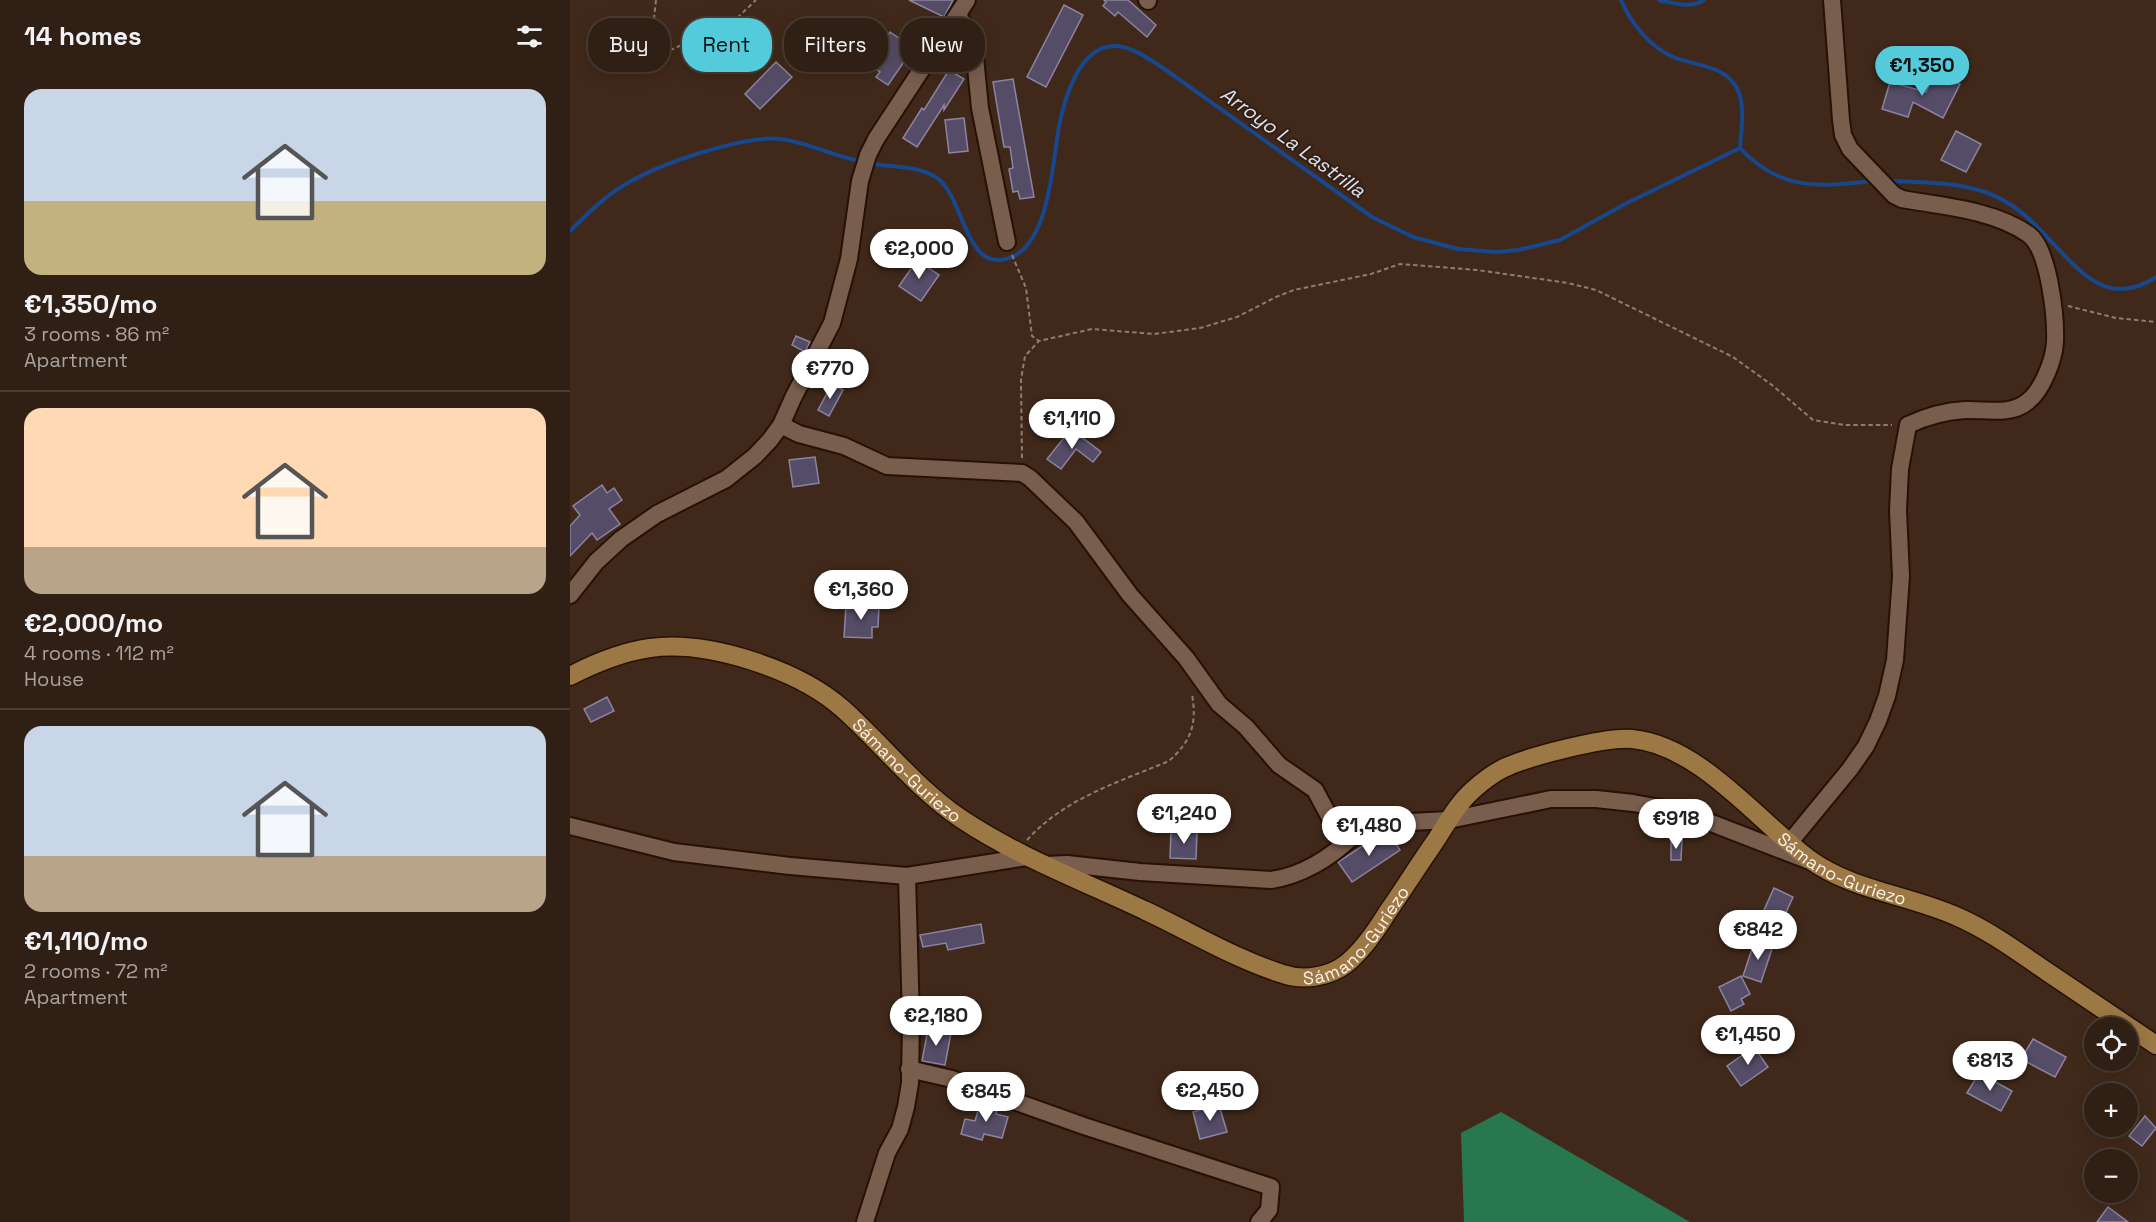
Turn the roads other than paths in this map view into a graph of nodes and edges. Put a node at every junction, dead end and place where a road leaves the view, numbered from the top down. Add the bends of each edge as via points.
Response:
1 (967, 0) edge
2 (1832, 0) edge
3 (958, 16) junction
4 (1006, 242) dead end
5 (780, 425) junction
6 (570, 595) edge
7 (570, 676) edge
8 (1449, 820) junction
9 (570, 826) edge
10 (1352, 837) junction
11 (1790, 842) junction
12 (1022, 854) junction
13 (1816, 863) junction
14 (1046, 865) junction
15 (907, 876) junction
16 (2156, 1045) edge
17 (909, 1070) junction
18 (866, 1222) edge
19 (1259, 1222) edge

1 - 3 street
2 - 11 street via 1843,135 1850,149 1902,199 1969,210 2014,224 2031,236 2049,277 2055,342 2049,371 2027,402 1991,411 1964,410 1908,425 1900,469 1901,576 1895,660 1887,696 1866,746
3 - 4 street via 973,37 980,108
3 - 5 street via 868,155 860,181 849,259 832,323
5 - 6 street via 756,456 726,479 657,514 621,539
5 - 10 street via 844,446 887,466 1022,473 1030,478 1076,522 1219,704 1246,727 1279,765 1315,790 1330,818
7 - 12 street, Sámano-Guriezo via 618,656 650,648 679,647 713,651 783,672 840,706 938,802
8 - 10 street via 1391,823
8 - 11 street, Sámano-Guriezo via 1468,794 1508,766 1583,745 1632,739 1682,756 1719,780
8 - 13 street via 1551,799 1633,803 1683,812
8 - 14 street, Sámano-Guriezo via 1361,949 1343,967 1304,978 1253,962
9 - 15 street via 674,852
10 - 14 street via 1315,865 1289,878 1271,880
11 - 13 street, Sámano-Guriezo
12 - 14 street, Sámano-Guriezo
12 - 15 street
13 - 16 street, Sámano-Guriezo via 1866,887 1955,915 1990,933
15 - 17 street
17 - 18 street via 900,1129 887,1154
17 - 19 street via 952,1079 1271,1187 1269,1210

